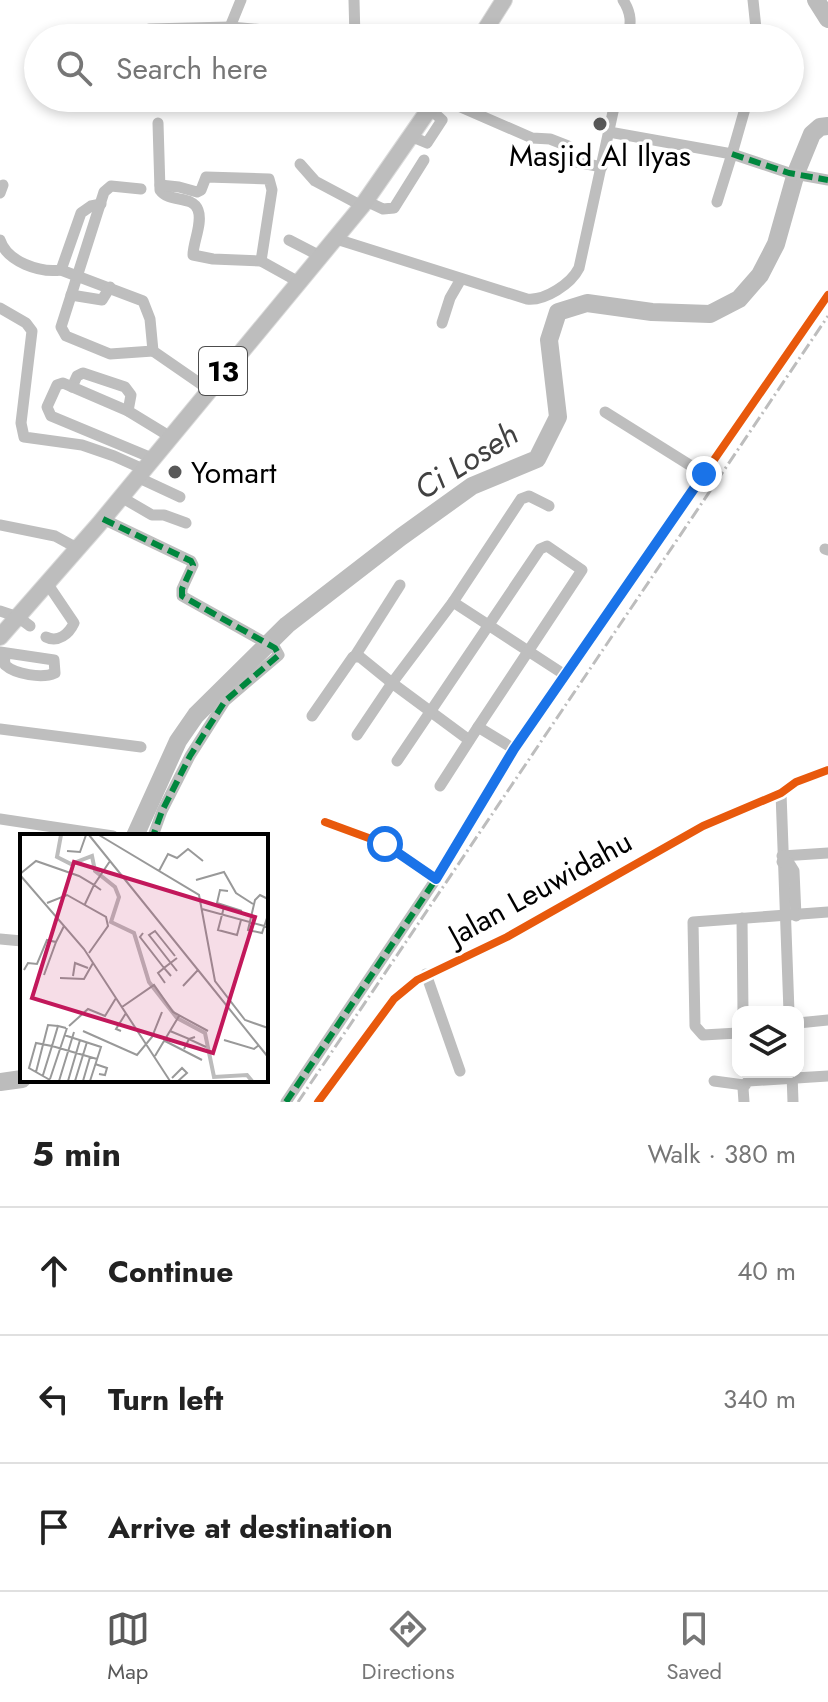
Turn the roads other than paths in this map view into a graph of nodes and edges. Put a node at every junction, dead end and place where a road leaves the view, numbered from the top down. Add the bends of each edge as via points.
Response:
1 (241, 0) edge
2 (354, 0) edge
3 (504, 0) edge
4 (623, 0) edge
5 (753, 0) edge
6 (231, 24) edge
7 (354, 24) edge
8 (489, 24) edge
9 (630, 24) edge
10 (756, 24) edge
11 (428, 112) edge
12 (463, 112) edge
13 (613, 112) edge
14 (744, 112) edge
15 (158, 123) dead end
16 (609, 132) junction
17 (732, 154) junction
18 (424, 160) dead end
19 (300, 164) dead end
20 (602, 167) junction
21 (828, 180) edge
22 (160, 185) junction
23 (141, 189) dead end
24 (717, 202) dead end
25 (364, 203) junction
26 (101, 204) junction
27 (333, 238) junction
28 (0, 240) edge
29 (289, 240) dead end
30 (318, 255) junction
31 (261, 261) junction
32 (61, 270) junction
33 (78, 276) junction
34 (461, 279) junction
35 (297, 281) junction
36 (110, 287) junction
37 (71, 295) junction
38 (828, 295) edge
39 (0, 308) edge
40 (442, 323) dead end
41 (153, 351) junction
42 (72, 387) junction
43 (208, 389) junction
44 (128, 411) junction
45 (605, 412) dead end
46 (169, 436) junction
47 (144, 468) junction
48 (704, 474) junction
49 (121, 497) junction
50 (180, 497) dead end
51 (549, 506) dead end
52 (103, 519) junction
53 (186, 523) dead end
54 (0, 525) edge
55 (77, 548) junction
56 (47, 583) junction
57 (400, 585) dead end
58 (453, 602) junction
59 (0, 611) edge
60 (24, 622) junction
61 (490, 625) junction
62 (46, 637) dead end
63 (1, 647) edge
64 (528, 652) junction
65 (355, 656) junction
66 (565, 675) junction
67 (392, 683) junction
68 (431, 712) junction
69 (312, 716) dead end
70 (478, 727) junction
71 (0, 729) edge
72 (357, 735) dead end
73 (469, 740) junction
74 (141, 747) dead end
75 (514, 749) junction
76 (397, 761) dead end
77 (828, 770) edge
78 (440, 786) dead end
79 (781, 793) junction
80 (0, 819) edge
81 (325, 822) dead end
82 (49, 831) edge
83 (87, 834) edge
84 (154, 834) edge
85 (828, 853) edge
86 (782, 859) junction
87 (436, 879) junction
88 (828, 912) edge
89 (790, 917) junction
90 (742, 918) junction
91 (0, 939) edge
92 (20, 941) edge
93 (426, 974) junction
94 (743, 1006) edge
95 (789, 1006) edge
96 (828, 1020) edge
97 (804, 1022) edge
98 (732, 1033) edge
99 (460, 1071) dead end
100 (804, 1075) edge
101 (828, 1076) edge
102 (770, 1078) edge
103 (792, 1078) edge
104 (714, 1081) dead end
105 (744, 1085) junction
106 (286, 1102) edge
107 (318, 1102) edge
108 (744, 1102) edge
109 (793, 1102) edge

1 - 6 street
2 - 7 street
3 - 8 highway
4 - 9 street
5 - 10 street
11 - 25 highway, 13
12 - 20 street via 568,146 568,160
13 - 16 street
14 - 17 street
15 - 22 street
16 - 17 street
16 - 20 street
17 - 21 street
17 - 24 street
18 - 25 street via 394,208
19 - 25 street via 311,179
20 - 34 street via 579,268 571,281 534,300
22 - 31 street via 166,197 192,202 198,210 193,255
22 - 31 street via 197,192 206,177 269,179
23 - 26 street via 111,186
25 - 27 highway, 13
26 - 32 street via 81,213
26 - 33 street
27 - 30 highway, 13
27 - 34 street
28 - 32 street via 20,263
29 - 30 street
30 - 35 highway, 13
31 - 35 street
32 - 33 street
33 - 36 street
33 - 37 street
34 - 40 street
35 - 43 highway, 13
36 - 37 street via 102,300
36 - 41 street via 143,301
37 - 41 street via 61,327 66,336 110,354
38 - 48 street
39 - 47 street via 32,331 21,423 24,437 82,445
41 - 43 street
42 - 44 street
42 - 44 street via 83,373 125,387 131,395
42 - 47 street via 57,385 47,407 51,416
43 - 46 highway, 13
44 - 46 street
45 - 48 street
46 - 47 highway, 13
47 - 49 highway, 13
47 - 50 street
48 - 66 street
49 - 52 highway, 13
49 - 53 street via 152,515
51 - 58 street via 529,496 521,499
52 - 55 highway, 13
52 - 84 street via 191,561 182,596 279,655 230,695 218,712 185,765
54 - 55 street via 55,536
55 - 56 highway, 13
56 - 60 highway, 13
56 - 62 street via 74,623 62,637
57 - 65 street
58 - 61 street
58 - 67 street
59 - 60 street
60 - 63 highway, 13
61 - 64 street
61 - 64 street via 540,549 547,546 582,570
61 - 68 street
64 - 66 street
64 - 70 street
65 - 67 street
65 - 69 street
66 - 75 street
67 - 68 street
67 - 72 street
68 - 73 street
68 - 76 street
70 - 73 street
70 - 75 street
71 - 74 street
73 - 78 street
75 - 87 street
77 - 79 street, Jalan Leuwidahu
79 - 86 street
79 - 93 street, Jalan Leuwidahu via 703,826 507,937
80 - 82 street
81 - 87 street via 385,844
82 - 83 street
85 - 86 street
86 - 89 street
87 - 106 street
88 - 89 street
89 - 90 street
89 - 95 street
90 - 94 street
90 - 98 street via 697,920 692,925 695,1026 703,1035
91 - 92 street
93 - 99 street
93 - 107 street, Jalan Leuwidahu via 394,999
96 - 97 street
100 - 101 street
102 - 105 street
103 - 109 street
104 - 105 street
105 - 108 street

